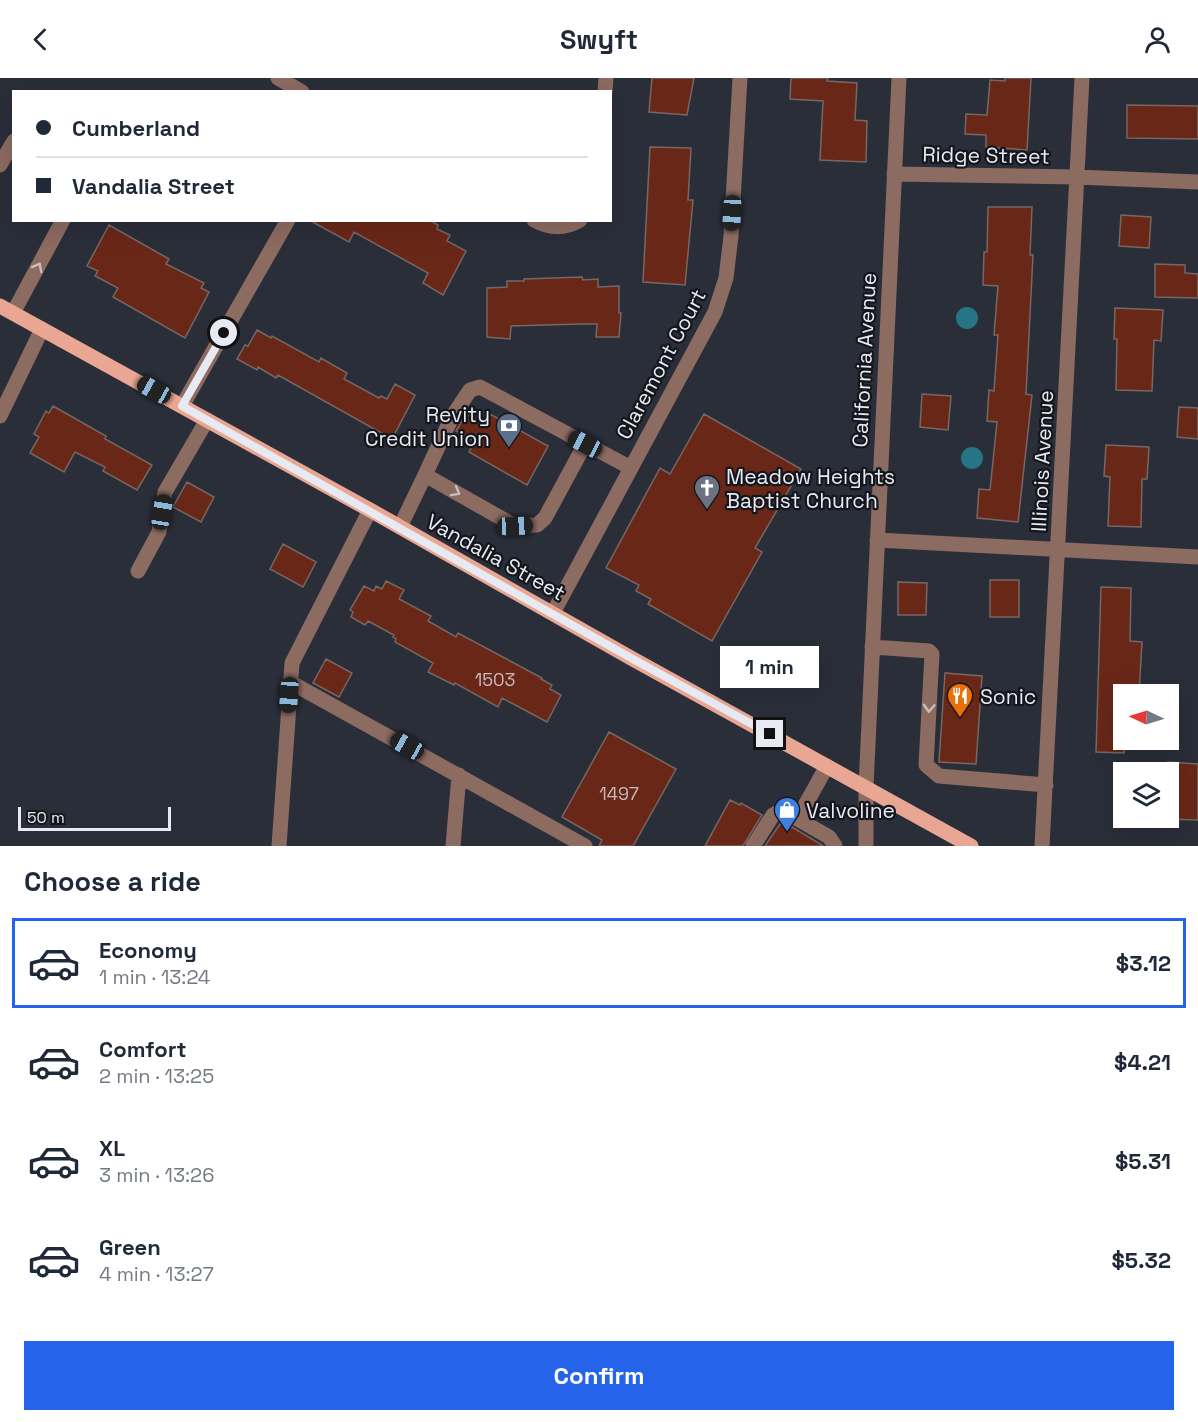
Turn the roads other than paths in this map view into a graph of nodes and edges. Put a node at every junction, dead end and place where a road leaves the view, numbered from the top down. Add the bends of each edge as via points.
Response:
1 (278, 78) edge
2 (740, 78) edge
3 (898, 78) edge
4 (1082, 78) edge
5 (299, 90) edge
6 (12, 144) edge
7 (0, 165) edge
8 (894, 174) junction
9 (1077, 177) junction
10 (1198, 182) edge
11 (62, 222) edge
12 (287, 222) edge
13 (538, 222) edge
14 (574, 224) edge
15 (7, 310) edge
16 (42, 329) junction
17 (182, 406) junction
18 (0, 416) edge
19 (207, 420) junction
20 (585, 444) junction
21 (631, 468) junction
22 (425, 475) junction
23 (370, 510) junction
24 (400, 527) junction
25 (877, 540) junction
26 (1058, 550) junction
27 (1198, 557) edge
28 (138, 571) dead end
29 (553, 613) junction
30 (872, 647) junction
31 (290, 682) junction
32 (827, 766) junction
33 (459, 775) junction
34 (1046, 785) junction
35 (866, 787) junction
36 (798, 818) junction
37 (962, 844) edge
38 (279, 846) edge
39 (453, 846) edge
40 (585, 846) edge
41 (753, 846) edge
42 (835, 846) edge
43 (866, 846) edge
44 (1042, 846) edge

1 - 5 street
2 - 21 street, Claremont Court via 731,236 723,290
3 - 8 street, California Avenue
4 - 9 street, Illinois Avenue
6 - 7 street
8 - 9 street, Ridge Street
8 - 25 street, California Avenue
9 - 10 street, Ridge Street
9 - 26 street, Illinois Avenue
15 -> 11 street
12 - 17 street
13 - 14 street
15 - 16 main road, Vandalia Street
16 - 17 main road, Vandalia Street
16 - 18 street
17 - 19 main road, Vandalia Street
19 - 23 main road, Vandalia Street
19 - 28 street via 165,492 159,532
20 - 21 street
22 -> 20 street via 515,526 537,525
20 - 22 street via 480,387 470,390 452,417
21 - 29 street, Claremont Court
22 - 24 street
23 - 24 main road, Vandalia Street
23 - 31 street via 292,663
24 - 29 main road, Vandalia Street
25 - 26 street
25 - 30 street, California Avenue
26 - 27 street
26 - 34 street, Illinois Avenue
29 - 32 main road, Vandalia Street
30 -> 34 street via 932,654 926,765 939,776
30 - 35 street, California Avenue
31 - 33 street
31 - 38 street
32 - 35 main road, Vandalia Street
32 - 36 street
33 - 39 street
33 - 40 street
34 - 44 street, Illinois Avenue
35 - 37 main road, Vandalia Street
35 - 43 street, California Avenue
36 - 41 street via 777,811
36 - 42 street via 829,837

